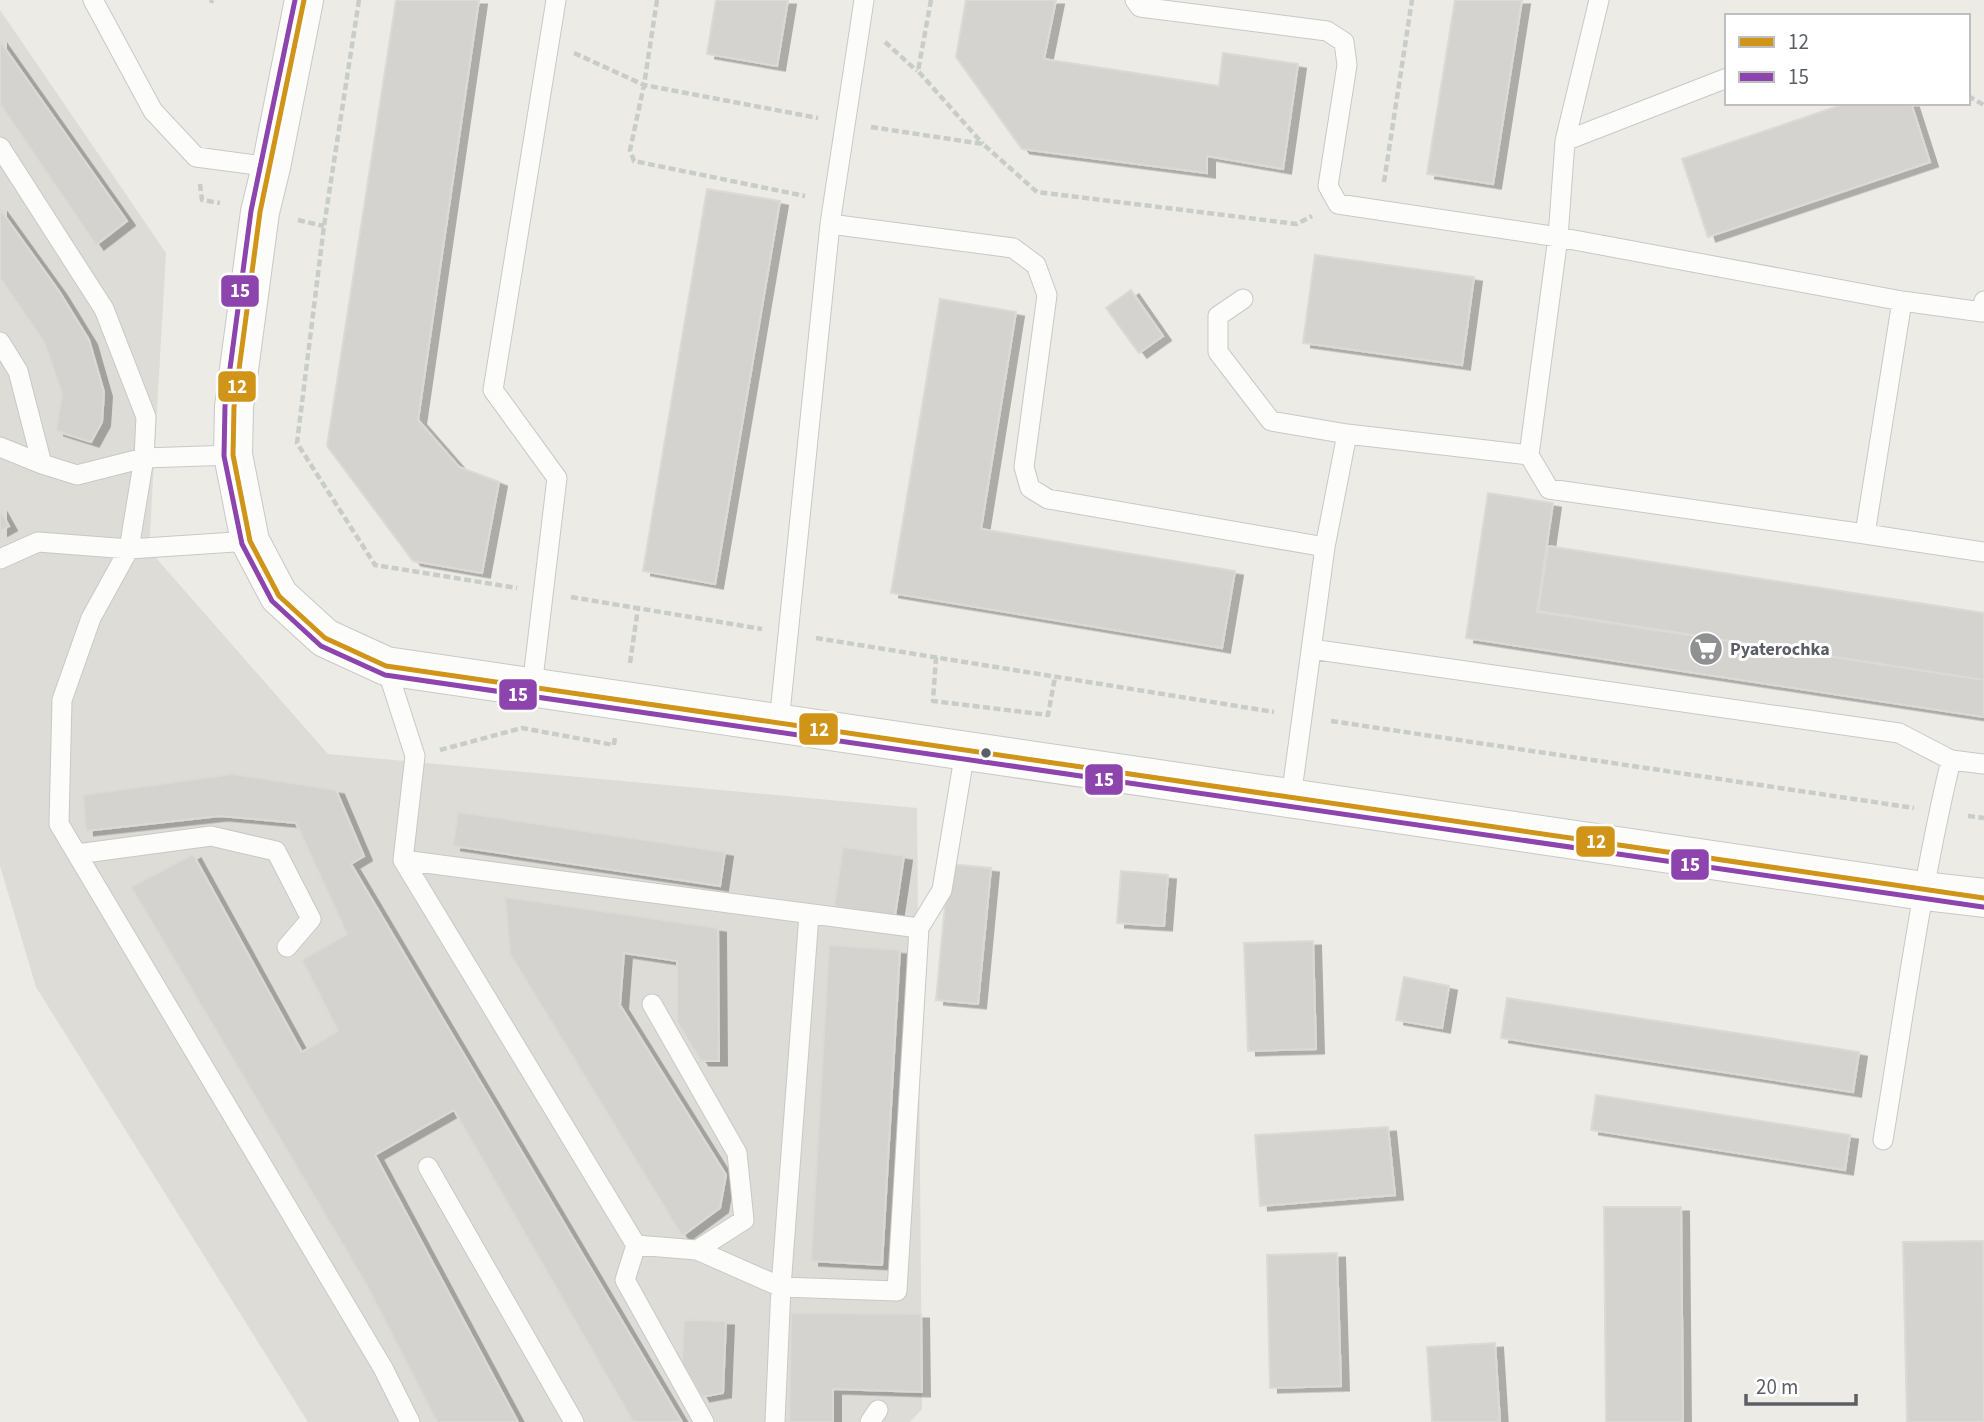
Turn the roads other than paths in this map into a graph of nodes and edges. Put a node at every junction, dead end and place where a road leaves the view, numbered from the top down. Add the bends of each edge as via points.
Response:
1 (93, 0) edge
2 (304, 0) edge
3 (556, 0) edge
4 (864, 0) edge
5 (1135, 0) edge
6 (1601, 1) edge
7 (1725, 79) edge
8 (1565, 141) junction
9 (0, 147) edge
10 (271, 167) junction
11 (830, 224) junction
12 (1558, 237) junction
13 (1243, 299) dead end
14 (1902, 301) junction
15 (1983, 308) edge
16 (0, 342) edge
17 (1347, 434) junction
18 (0, 447) edge
19 (233, 454) junction
20 (1530, 455) junction
21 (144, 458) junction
22 (42, 464) junction
23 (1865, 534) junction
24 (250, 541) junction
25 (1325, 547) junction
26 (129, 548) junction
27 (1984, 552) edge
28 (0, 559) edge
29 (1311, 649) junction
30 (386, 666) junction
31 (532, 687) junction
32 (779, 723) junction
33 (965, 751) junction
34 (1951, 760) junction
35 (1984, 764) edge
36 (1291, 799) junction
37 (77, 854) junction
38 (403, 860) junction
39 (1924, 891) junction
40 (1984, 898) edge
41 (809, 915) junction
42 (919, 928) junction
43 (288, 947) dead end
44 (652, 1004) dead end
45 (1883, 1140) dead end
46 (428, 1167) dead end
47 (636, 1245) junction
48 (697, 1250) junction
49 (781, 1287) junction
50 (410, 1422) edge
51 (574, 1422) edge
52 (704, 1422) edge
53 (775, 1422) edge

1 - 10 lane via 153,111 196,157
2 - 10 street
3 - 31 lane via 493,390 557,478
4 - 11 lane
5 - 12 lane via 1140,7 1327,31 1344,42 1347,65 1328,186 1338,204
6 - 8 lane
7 - 8 lane
8 - 12 lane
9 - 21 lane via 104,309 146,417
10 - 19 street via 260,212 234,407
11 - 25 lane via 1013,248 1036,265 1047,295 1024,467 1031,488 1048,499
11 - 32 lane
12 - 14 lane
12 - 20 lane
13 - 17 lane via 1218,316 1218,352 1225,362 1271,421
14 - 15 lane
14 - 23 lane
16 - 22 lane via 18,371
17 - 20 lane
17 - 25 lane
18 - 22 lane
19 - 21 lane
19 - 24 street
20 - 23 lane via 1549,489
21 - 22 lane via 77,475
21 - 26 lane
23 - 27 lane
24 - 26 lane
24 - 30 street via 279,596 325,638
25 - 29 lane
26 - 28 lane via 38,542
26 - 37 lane via 91,618 62,701 58,824
29 - 34 lane via 1899,733
29 - 36 lane
30 - 31 street
30 - 38 lane via 415,757
31 - 32 street
32 - 33 street
33 - 36 street
33 - 42 lane via 942,890
34 - 35 lane
34 - 39 lane
36 - 39 street
37 - 43 lane via 211,836 276,850 311,919
37 - 50 lane via 376,1356
38 - 41 lane
38 - 47 lane
39 - 40 street
39 - 45 lane
41 - 42 lane
41 - 49 lane
42 - 49 lane via 897,1291
44 - 48 lane via 737,1153 744,1220
46 - 51 lane
47 - 48 lane
47 - 52 lane via 625,1280
48 - 49 lane
49 - 53 lane

